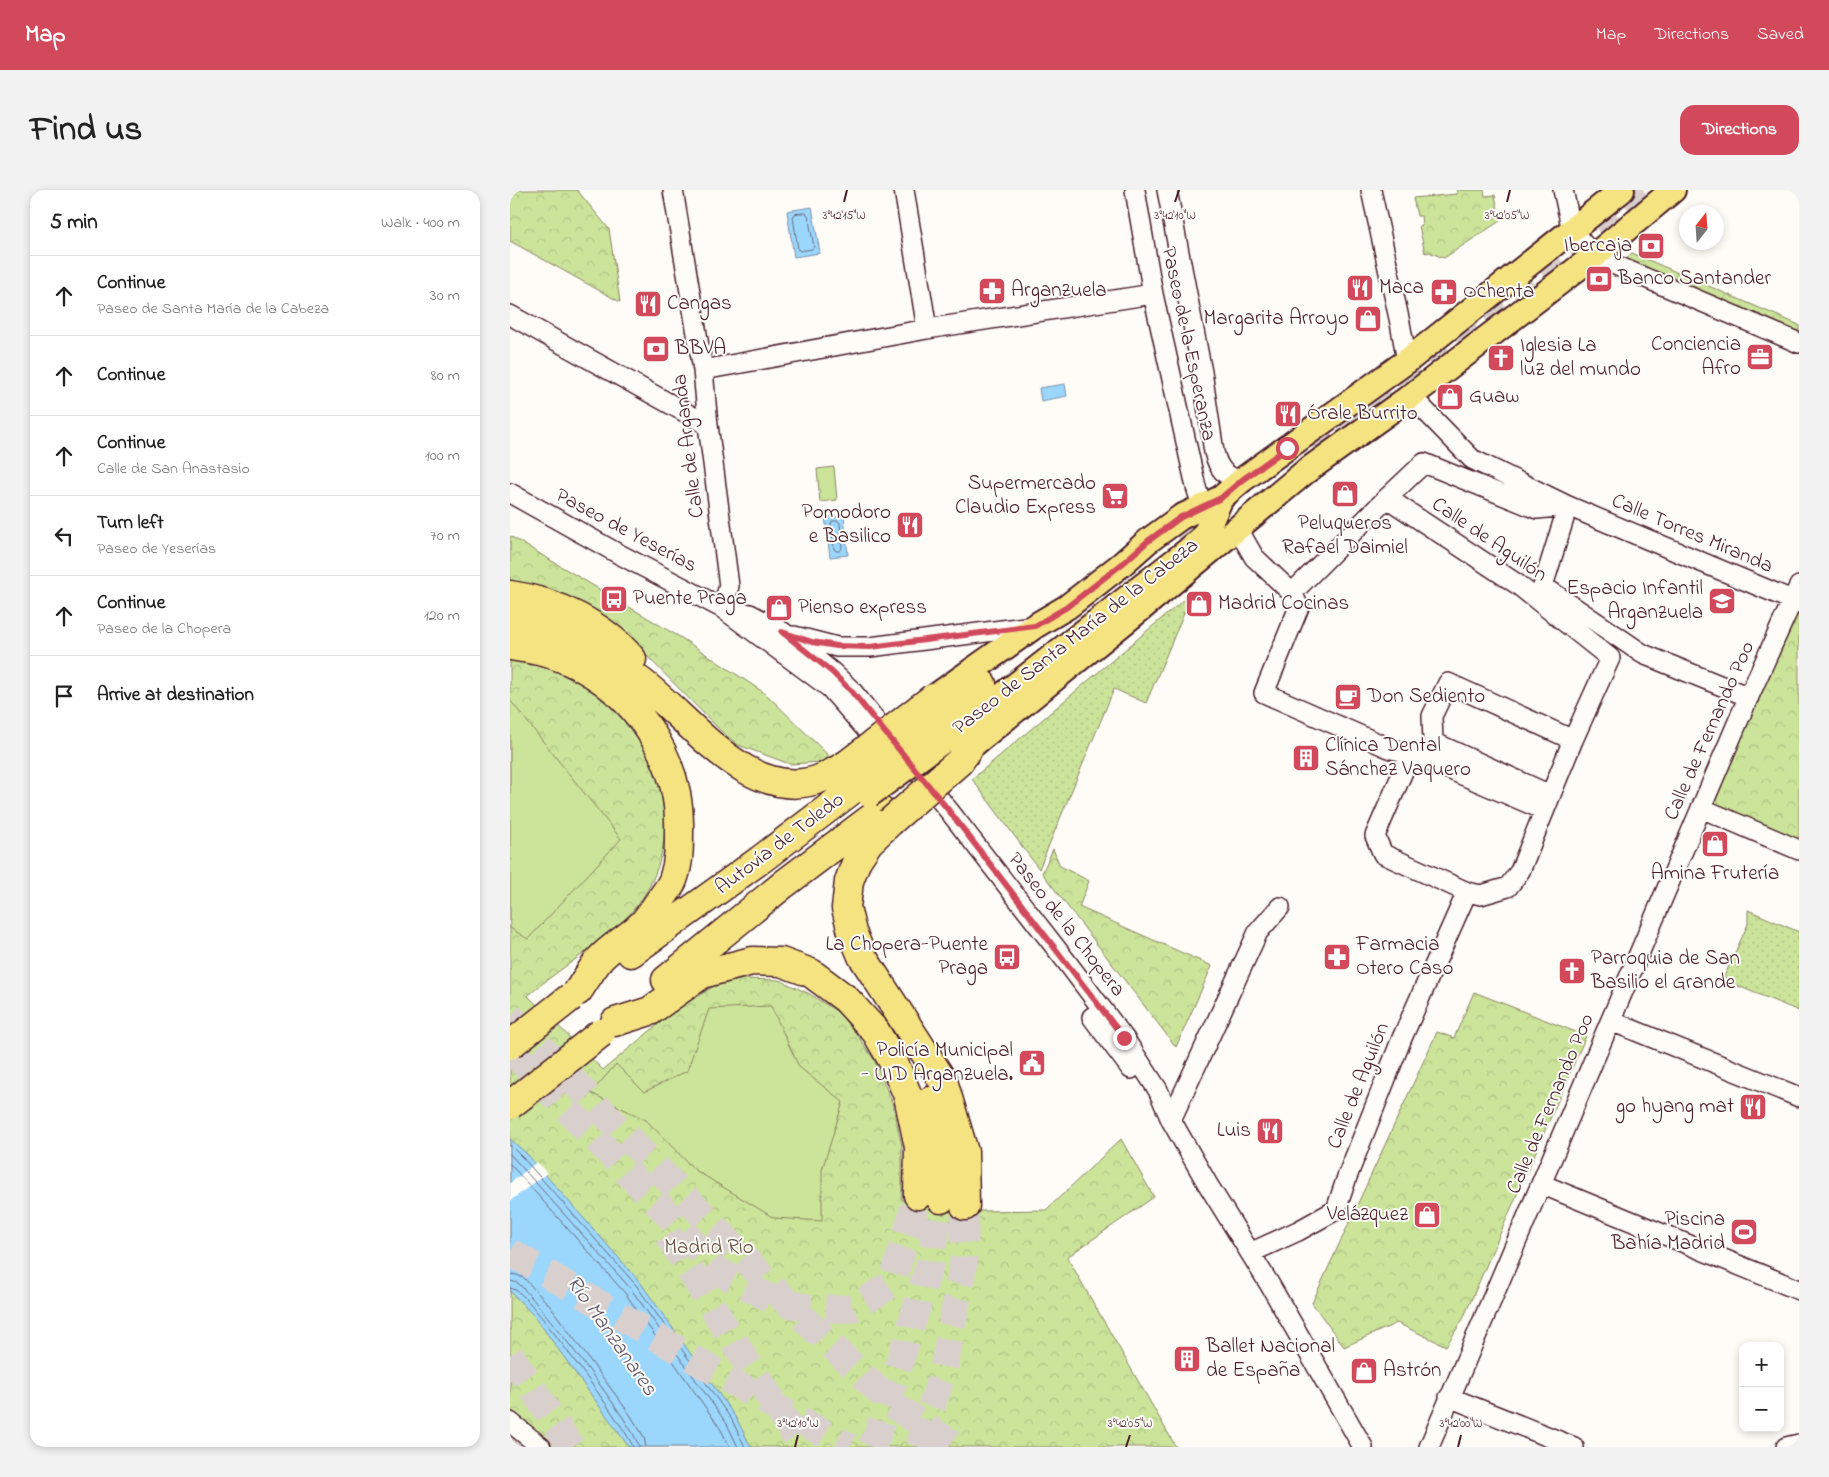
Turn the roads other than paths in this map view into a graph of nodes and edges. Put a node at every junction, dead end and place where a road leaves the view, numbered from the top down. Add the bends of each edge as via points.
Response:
1 (673, 190) edge
2 (904, 190) edge
3 (1135, 190) edge
4 (1167, 190) edge
5 (1371, 190) edge
6 (1563, 190) edge
7 (1622, 190) edge
8 (1673, 190) edge
9 (1572, 231) junction
10 (1594, 256) junction
11 (1153, 294) junction
12 (510, 315) edge
13 (927, 329) junction
14 (1799, 343) edge
15 (1407, 361) junction
16 (703, 370) junction
17 (1411, 396) junction
18 (708, 425) junction
19 (1242, 480) junction
20 (510, 493) edge
21 (1387, 498) junction
22 (1212, 506) junction
23 (1568, 506) junction
24 (1245, 523) junction
25 (1179, 539) tunnel mouth
26 (1292, 593) junction
27 (510, 595) edge
28 (1797, 597) edge
29 (722, 608) junction
30 (510, 620) edge
31 (1035, 626) junction
32 (782, 632) junction
33 (510, 646) edge
34 (982, 684) joint
35 (1749, 697) junction
36 (669, 705) junction
37 (950, 720) junction
38 (1573, 740) junction
39 (1411, 753) junction
40 (911, 775) junction
41 (866, 792) junction
42 (1547, 803) junction
43 (1701, 808) junction
44 (1799, 850) edge
45 (1467, 892) junction
46 (1280, 907) dead end
47 (575, 994) junction
48 (1611, 1021) junction
49 (608, 1028) junction
50 (510, 1045) edge
51 (1799, 1097) edge
52 (510, 1105) edge
53 (1169, 1115) junction
54 (1541, 1184) junction
55 (1250, 1253) junction
56 (1799, 1290) edge
57 (1449, 1397) junction
58 (510, 1422) edge
59 (1799, 1444) edge
60 (542, 1447) edge
61 (1363, 1447) edge
62 (1429, 1447) edge
63 (1574, 1447) edge
64 (1786, 1447) edge

1 - 16 street, Calle de Arganda
2 - 13 street
3 - 11 street, Paseo de la Esperanza
4 - 19 street, Paseo de la Esperanza via 1214,452 1223,473
5 - 15 street
6 - 9 street
7 - 9 main road, Paseo de Santa María de la Cabeza
8 - 10 main road, Paseo de Santa María de la Cabeza
9 - 10 street
9 - 15 main road, Paseo de Santa María de la Cabeza
10 - 14 street
10 - 17 main road, Paseo de Santa María de la Cabeza
11 - 13 street
11 - 22 street, Paseo de la Esperanza via 1196,486
12 - 18 street
13 - 16 street
15 - 19 main road, Paseo de Santa María de la Cabeza
16 - 18 street, Calle de Arganda
17 - 23 street, Calle Torres Miranda via 1472,459
17 - 24 main road, Paseo de Santa María de la Cabeza via 1305,472
18 - 29 street, Calle de Arganda via 729,586
19 - 22 main road, Paseo de Santa María de la Cabeza
20 - 29 street, Paseo de Yeserías
21 - 23 street, Calle de Aguilón via 1424,463 1537,509
21 - 26 street, Calle de Aguilón
21 - 38 street, Calle de Aguilón via 1517,584 1610,658
22 - 24 main road
22 - 31 main road via 1181,517 1067,607
22 - 37 main road, Paseo de Santa María de la Cabeza via 1201,539 1186,552
23 - 28 street, Calle Torres Miranda
23 - 35 street via 1543,586 1643,654
24 - 26 street via 1254,557
24 - 37 main road, Paseo de Santa María de la Cabeza
25 - 34 main road, Paseo de Santa María de la Cabeza
26 - 39 street via 1299,607 1264,693 1391,749
27 - 36 highway via 551,606 604,633 626,653
28 - 35 street, Calle de Fernando Poo
29 - 32 street, Paseo de Yeserías via 750,614
29 - 40 street, Paseo de Yeserías via 830,688
30 - 36 highway via 568,637 597,652 641,681
31 - 32 street via 870,647 812,642
31 - 37 main road
32 - 40 street, Paseo de Yeserías via 852,692
33 - 47 highway via 568,660 619,694 642,718 660,747 677,800 680,821 678,854 670,886 645,922 600,959
34 - 37 highway, Autovía de Toledo
35 - 43 street, Calle de Fernando Poo
36 - 41 highway via 709,744 756,775 800,783 820,778
37 - 41 highway, Autovía de Toledo
37 - 41 highway, Autovía de Toledo, bridge
38 - 42 street, Calle de Aguilón
38 - 42 street via 1448,683 1432,716 1433,742
39 - 42 street
39 - 45 street, Calle de Aguilón via 1375,836 1383,854
40 - 53 street, Paseo de la Chopera via 950,812 1124,1038 1158,1090
41 - 47 highway, Autovía de Toledo via 760,860
41 - 49 highway, Autovía de Toledo via 784,884
41 - 49 highway via 868,842 856,860 849,881 846,908 862,956 943,1081 964,1152 941,1200 918,1147 908,1096 894,1063 876,1032 846,999 811,973 781,962 752,960 702,974 650,1011
42 - 45 street, Calle de Aguilón via 1520,870 1508,887 1481,895
43 - 44 street
43 - 48 street, Calle de Fernando Poo
45 - 55 street, Calle de Aguilón via 1402,1038 1336,1210
46 - 53 street via 1258,932
47 - 50 highway, Autovía de Toledo, bridge
48 - 51 street
48 - 54 street, Calle de Fernando Poo
49 - 52 highway, Autovía de Toledo, bridge
53 - 55 street, Paseo de la Chopera
54 - 56 street
54 - 57 street, Calle de Fernando Poo
55 - 61 street, Paseo de la Chopera
57 - 62 street, Calle de Fernando Poo
57 - 63 street
58 - 60 street
59 - 64 street

